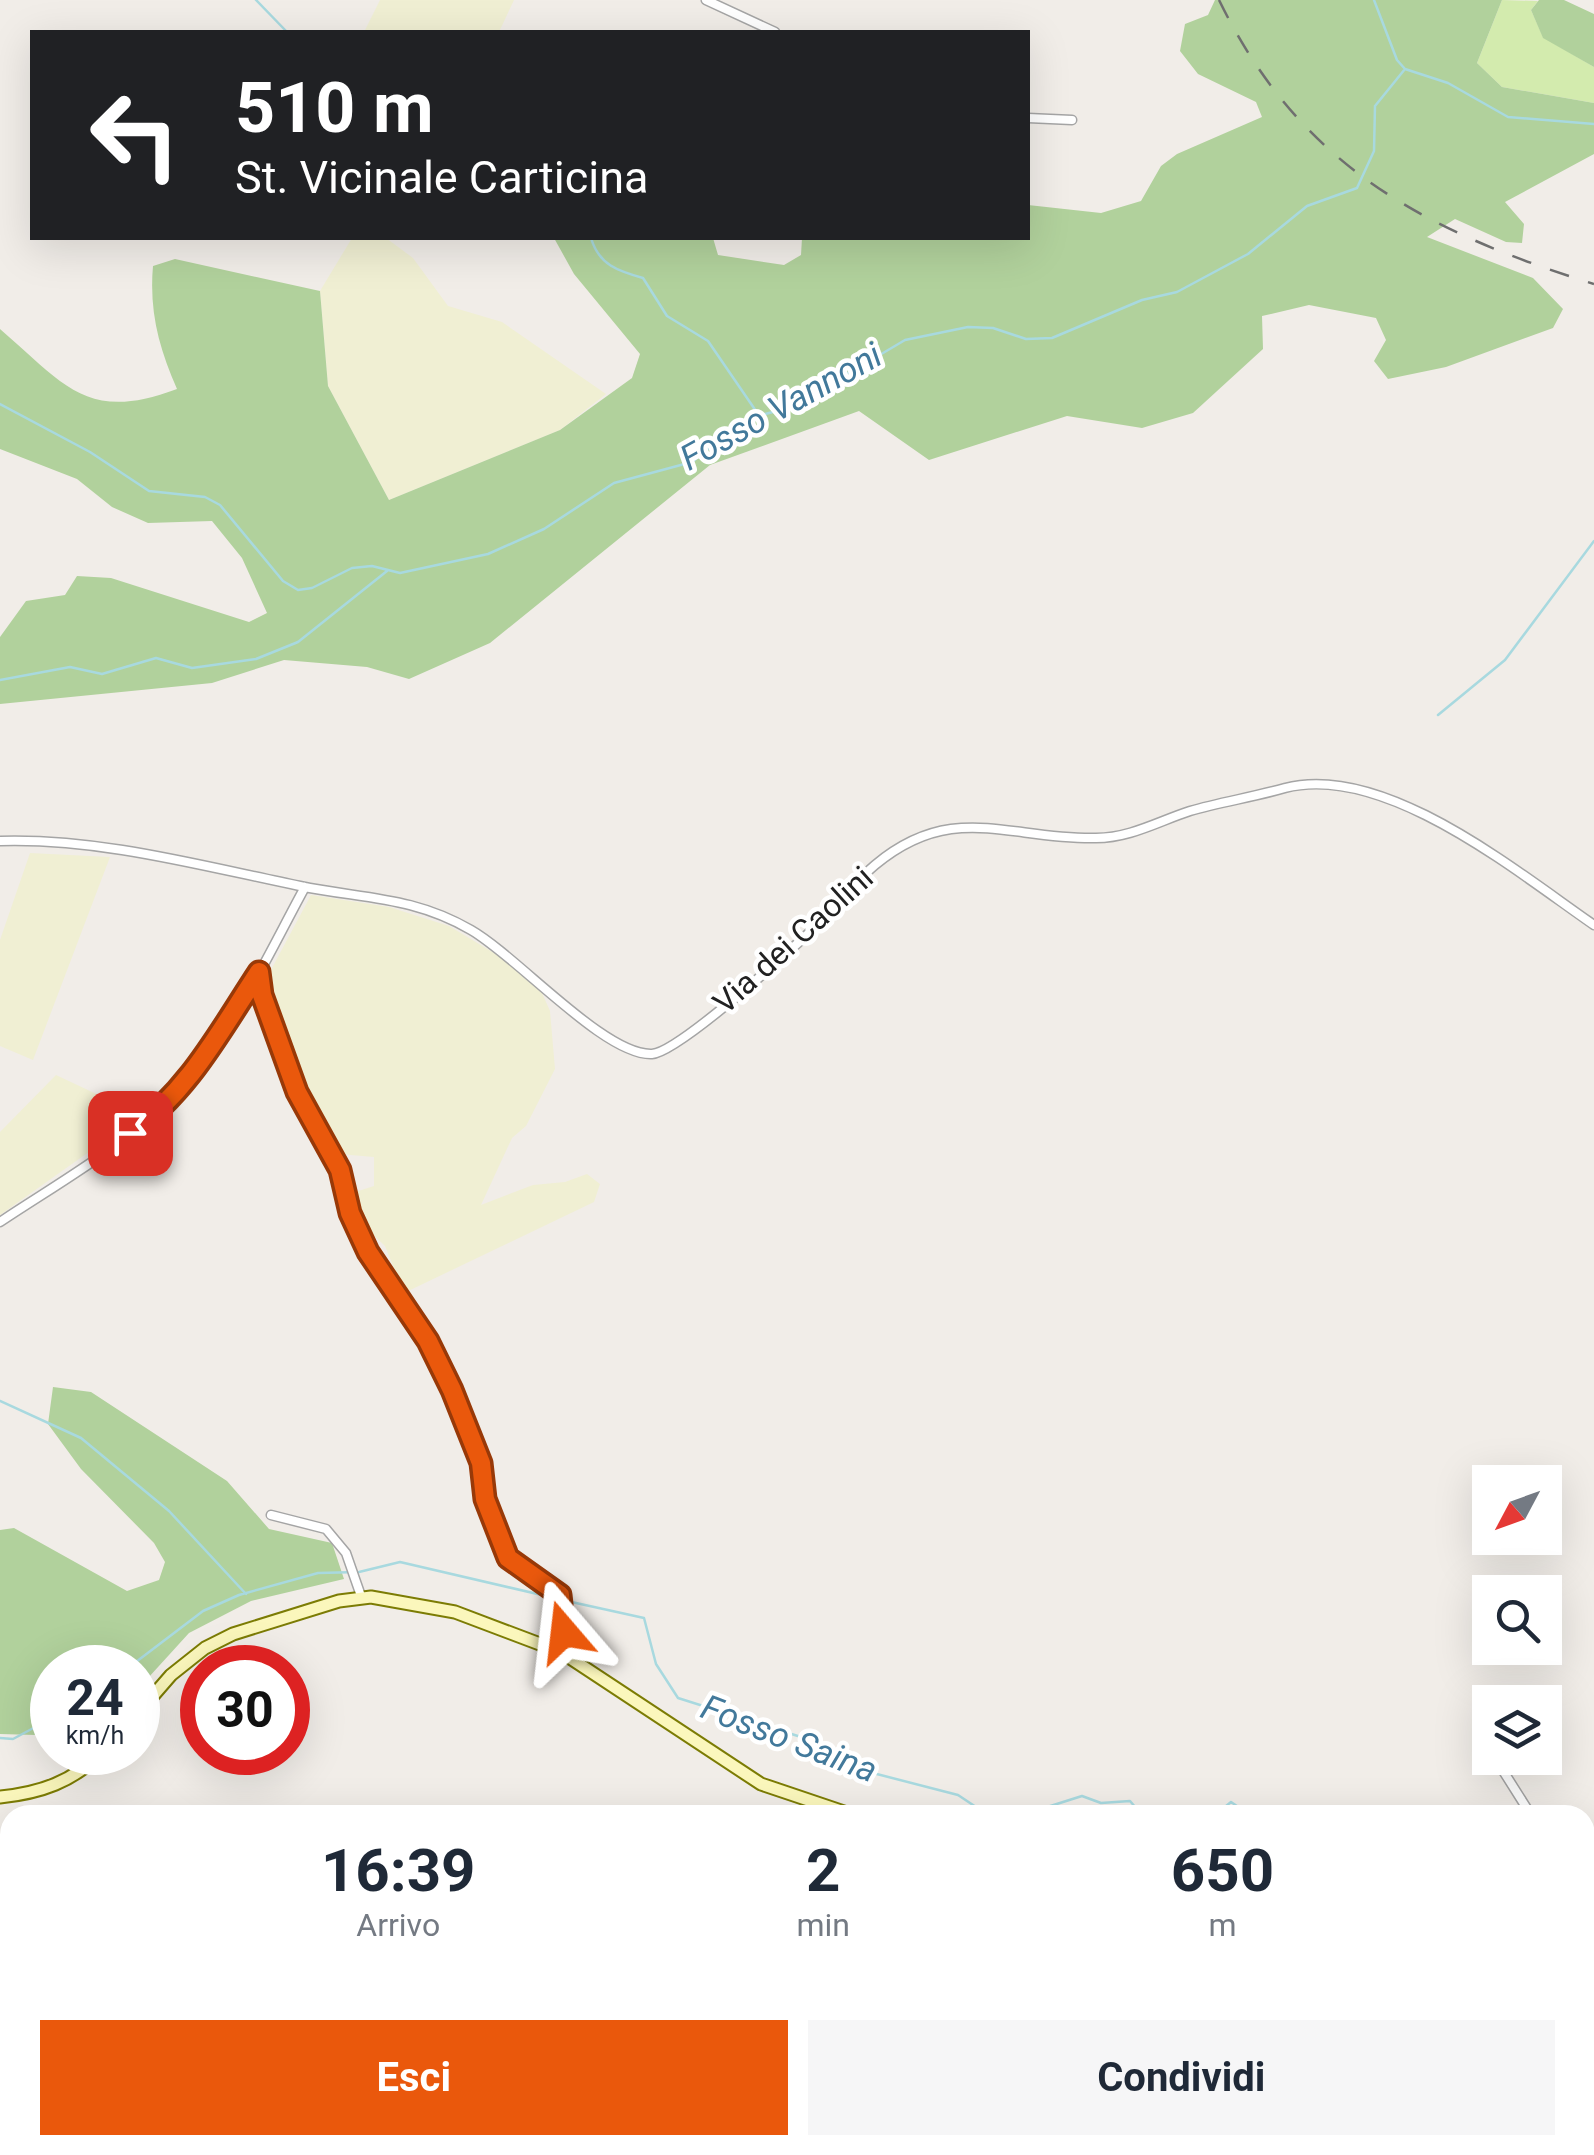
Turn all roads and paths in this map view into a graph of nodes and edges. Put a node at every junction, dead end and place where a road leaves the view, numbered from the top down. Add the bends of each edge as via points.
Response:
1 (706, 0) edge
2 (771, 30) edge
3 (1030, 118) edge
4 (1072, 120) dead end
5 (0, 840) edge
6 (305, 887) junction
7 (1594, 925) edge
8 (259, 972) junction
9 (0, 1222) edge
10 (270, 1515) dead end
11 (362, 1596) junction
12 (561, 1652) junction
13 (160, 1688) edge
14 (74, 1775) edge
15 (1506, 1775) edge
16 (0, 1797) edge
17 (823, 1805) edge
18 (1525, 1805) edge

1 - 2 street
3 - 4 street
5 - 6 street, Via dei Caolini via 146,854
6 - 7 street, Via dei Caolini via 414,902 440,913 519,962 600,1034 649,1054 680,1043 829,914 873,866 941,828 994,826 1104,838 1289,787 1356,786 1517,868
6 - 8 street
8 - 9 street via 210,1054 149,1120
8 - 12 street via 297,1092 340,1170 368,1252 452,1390 508,1558 560,1595
10 - 11 street via 326,1529 346,1553
11 - 12 main road via 455,1612
11 - 13 main road via 233,1634 205,1648
12 - 17 main road via 761,1784
14 - 16 main road
15 - 18 street

